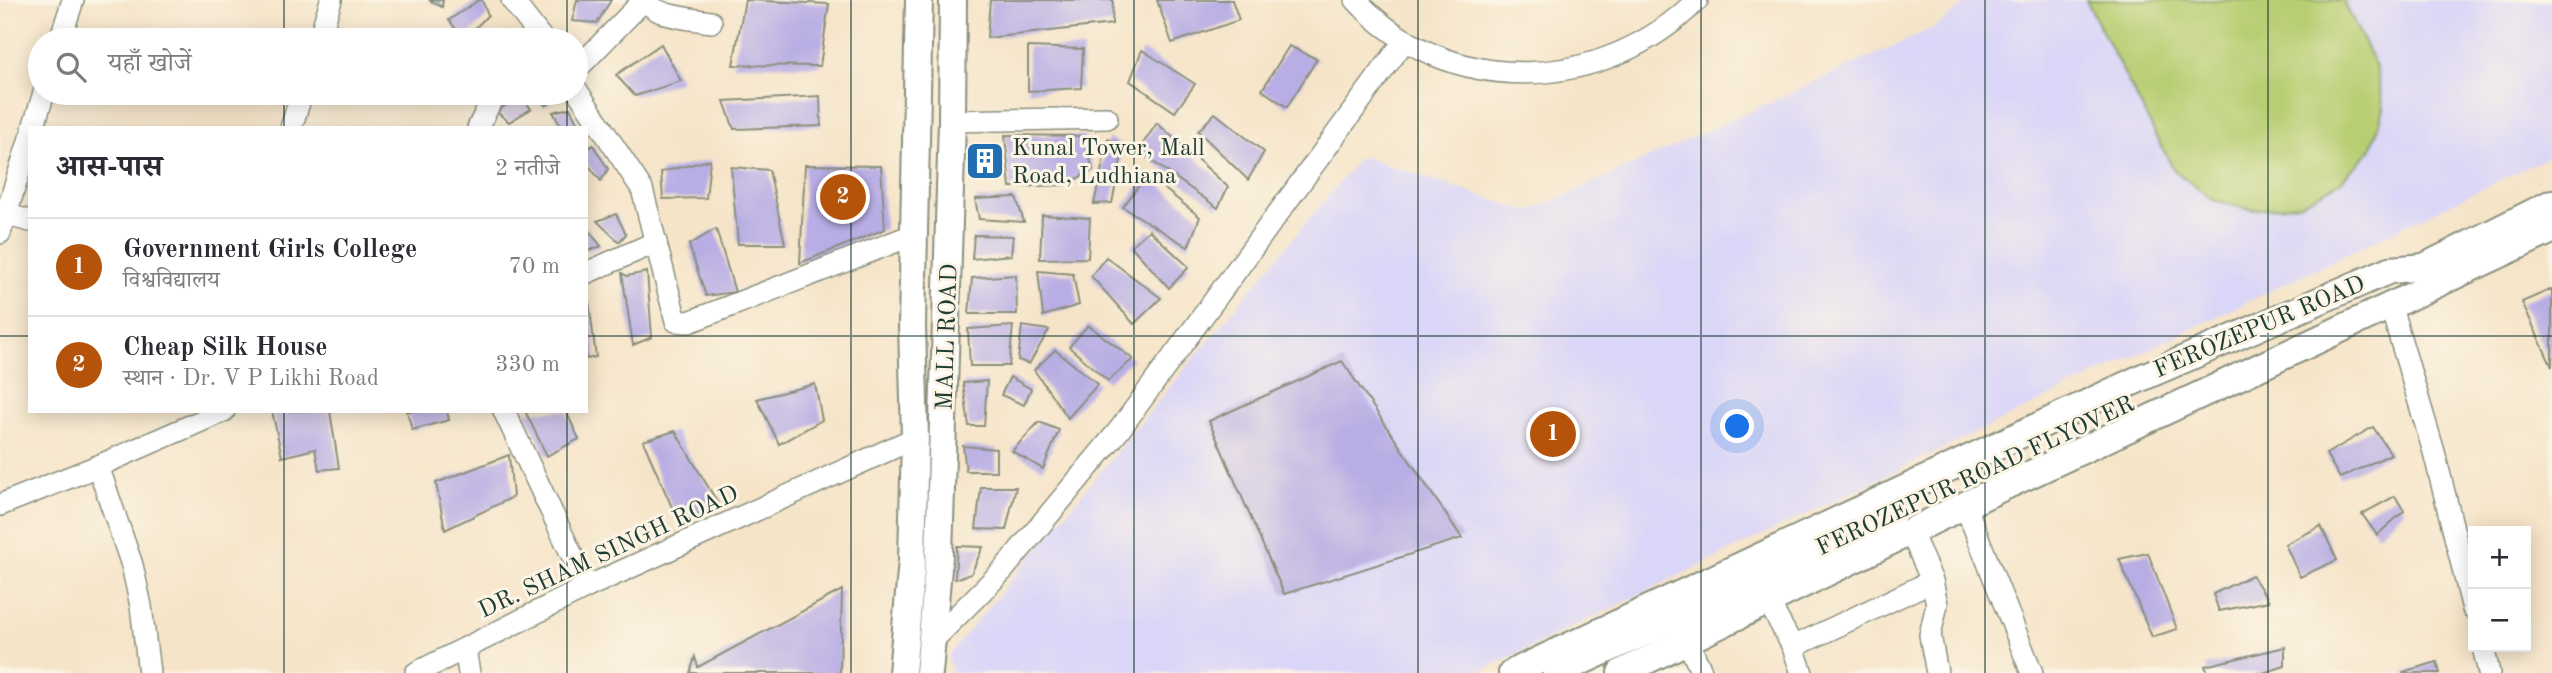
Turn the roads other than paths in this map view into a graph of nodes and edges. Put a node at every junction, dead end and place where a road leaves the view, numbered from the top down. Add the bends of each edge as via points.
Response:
1 (73, 0) edge
2 (331, 0) edge
3 (512, 0) edge
4 (645, 0) edge
5 (919, 0) edge
6 (953, 0) edge
7 (1356, 0) edge
8 (1697, 0) edge
9 (711, 22) dead end
10 (64, 28) edge
11 (323, 28) edge
12 (534, 28) edge
13 (1405, 40) junction
14 (588, 58) edge
15 (40, 105) edge
16 (298, 105) edge
17 (489, 105) edge
18 (587, 105) edge
19 (1107, 118) dead end
20 (952, 121) junction
21 (34, 126) edge
22 (292, 126) edge
23 (479, 126) edge
24 (28, 144) edge
25 (2552, 203) edge
26 (2, 220) edge
27 (28, 221) edge
28 (2552, 230) edge
29 (915, 234) junction
30 (656, 242) junction
31 (2424, 267) junction
32 (588, 272) edge
33 (2392, 292) junction
34 (219, 413) edge
35 (506, 413) edge
36 (915, 438) junction
37 (98, 466) junction
38 (0, 505) edge
39 (1965, 505) junction
40 (1911, 532) junction
41 (1931, 581) junction
42 (587, 587) junction
43 (2468, 589) edge
44 (1768, 601) junction
45 (1687, 640) junction
46 (931, 642) junction
47 (1793, 647) junction
48 (465, 649) junction
49 (2484, 652) edge
50 (149, 673) edge
51 (416, 673) edge
52 (469, 673) edge
53 (902, 673) edge
54 (929, 673) edge
55 (1512, 673) edge
56 (1556, 673) edge
57 (1621, 673) edge
58 (1702, 673) edge
59 (1802, 673) edge
60 (1937, 673) edge
61 (2032, 673) edge
62 (2489, 673) edge

1 - 10 street
2 - 11 street
3 - 12 street
4 - 9 street via 663,13
4 - 14 street
5 - 29 main road, MALL ROAD
6 - 20 main road, MALL ROAD
7 - 13 street
8 - 13 street via 1677,20 1635,47 1591,65 1543,73 1496,71 1461,63
13 - 46 street via 1120,429 1003,569
15 - 21 street
16 - 22 street
17 - 23 street
18 - 30 street via 642,189
19 - 20 street
20 - 46 main road, MALL ROAD via 939,556
24 - 26 street
25 - 31 main road, FEROZEPUR ROAD
26 - 27 street
28 - 33 main road
29 - 30 street via 682,323 673,316
29 - 36 main road, MALL ROAD
30 - 32 street
31 - 33 main road
31 - 55 main road, FEROZEPUR ROAD via 2389,270 2143,377
33 - 39 main road via 2311,344
33 - 43 street
33 - 56 main road, FEROZEPUR ROAD FLYOVER via 2107,412
34 - 37 street
35 - 42 street
36 - 42 street, DR. SHAM SINGH ROAD
36 - 53 main road, MALL ROAD via 912,560
37 - 38 street
37 - 50 street via 132,565
39 - 40 main road
39 - 61 street
40 - 41 street
40 - 44 main road
41 - 47 street
41 - 60 street via 1937,604 1930,635
42 - 48 street, DR. SHAM SINGH ROAD
44 - 45 main road
44 - 47 street
45 - 57 main road
45 - 58 street
46 - 54 main road, MALL ROAD
47 - 59 street
48 - 51 street, DR. SHAM SINGH ROAD
48 - 52 street
49 - 62 street

